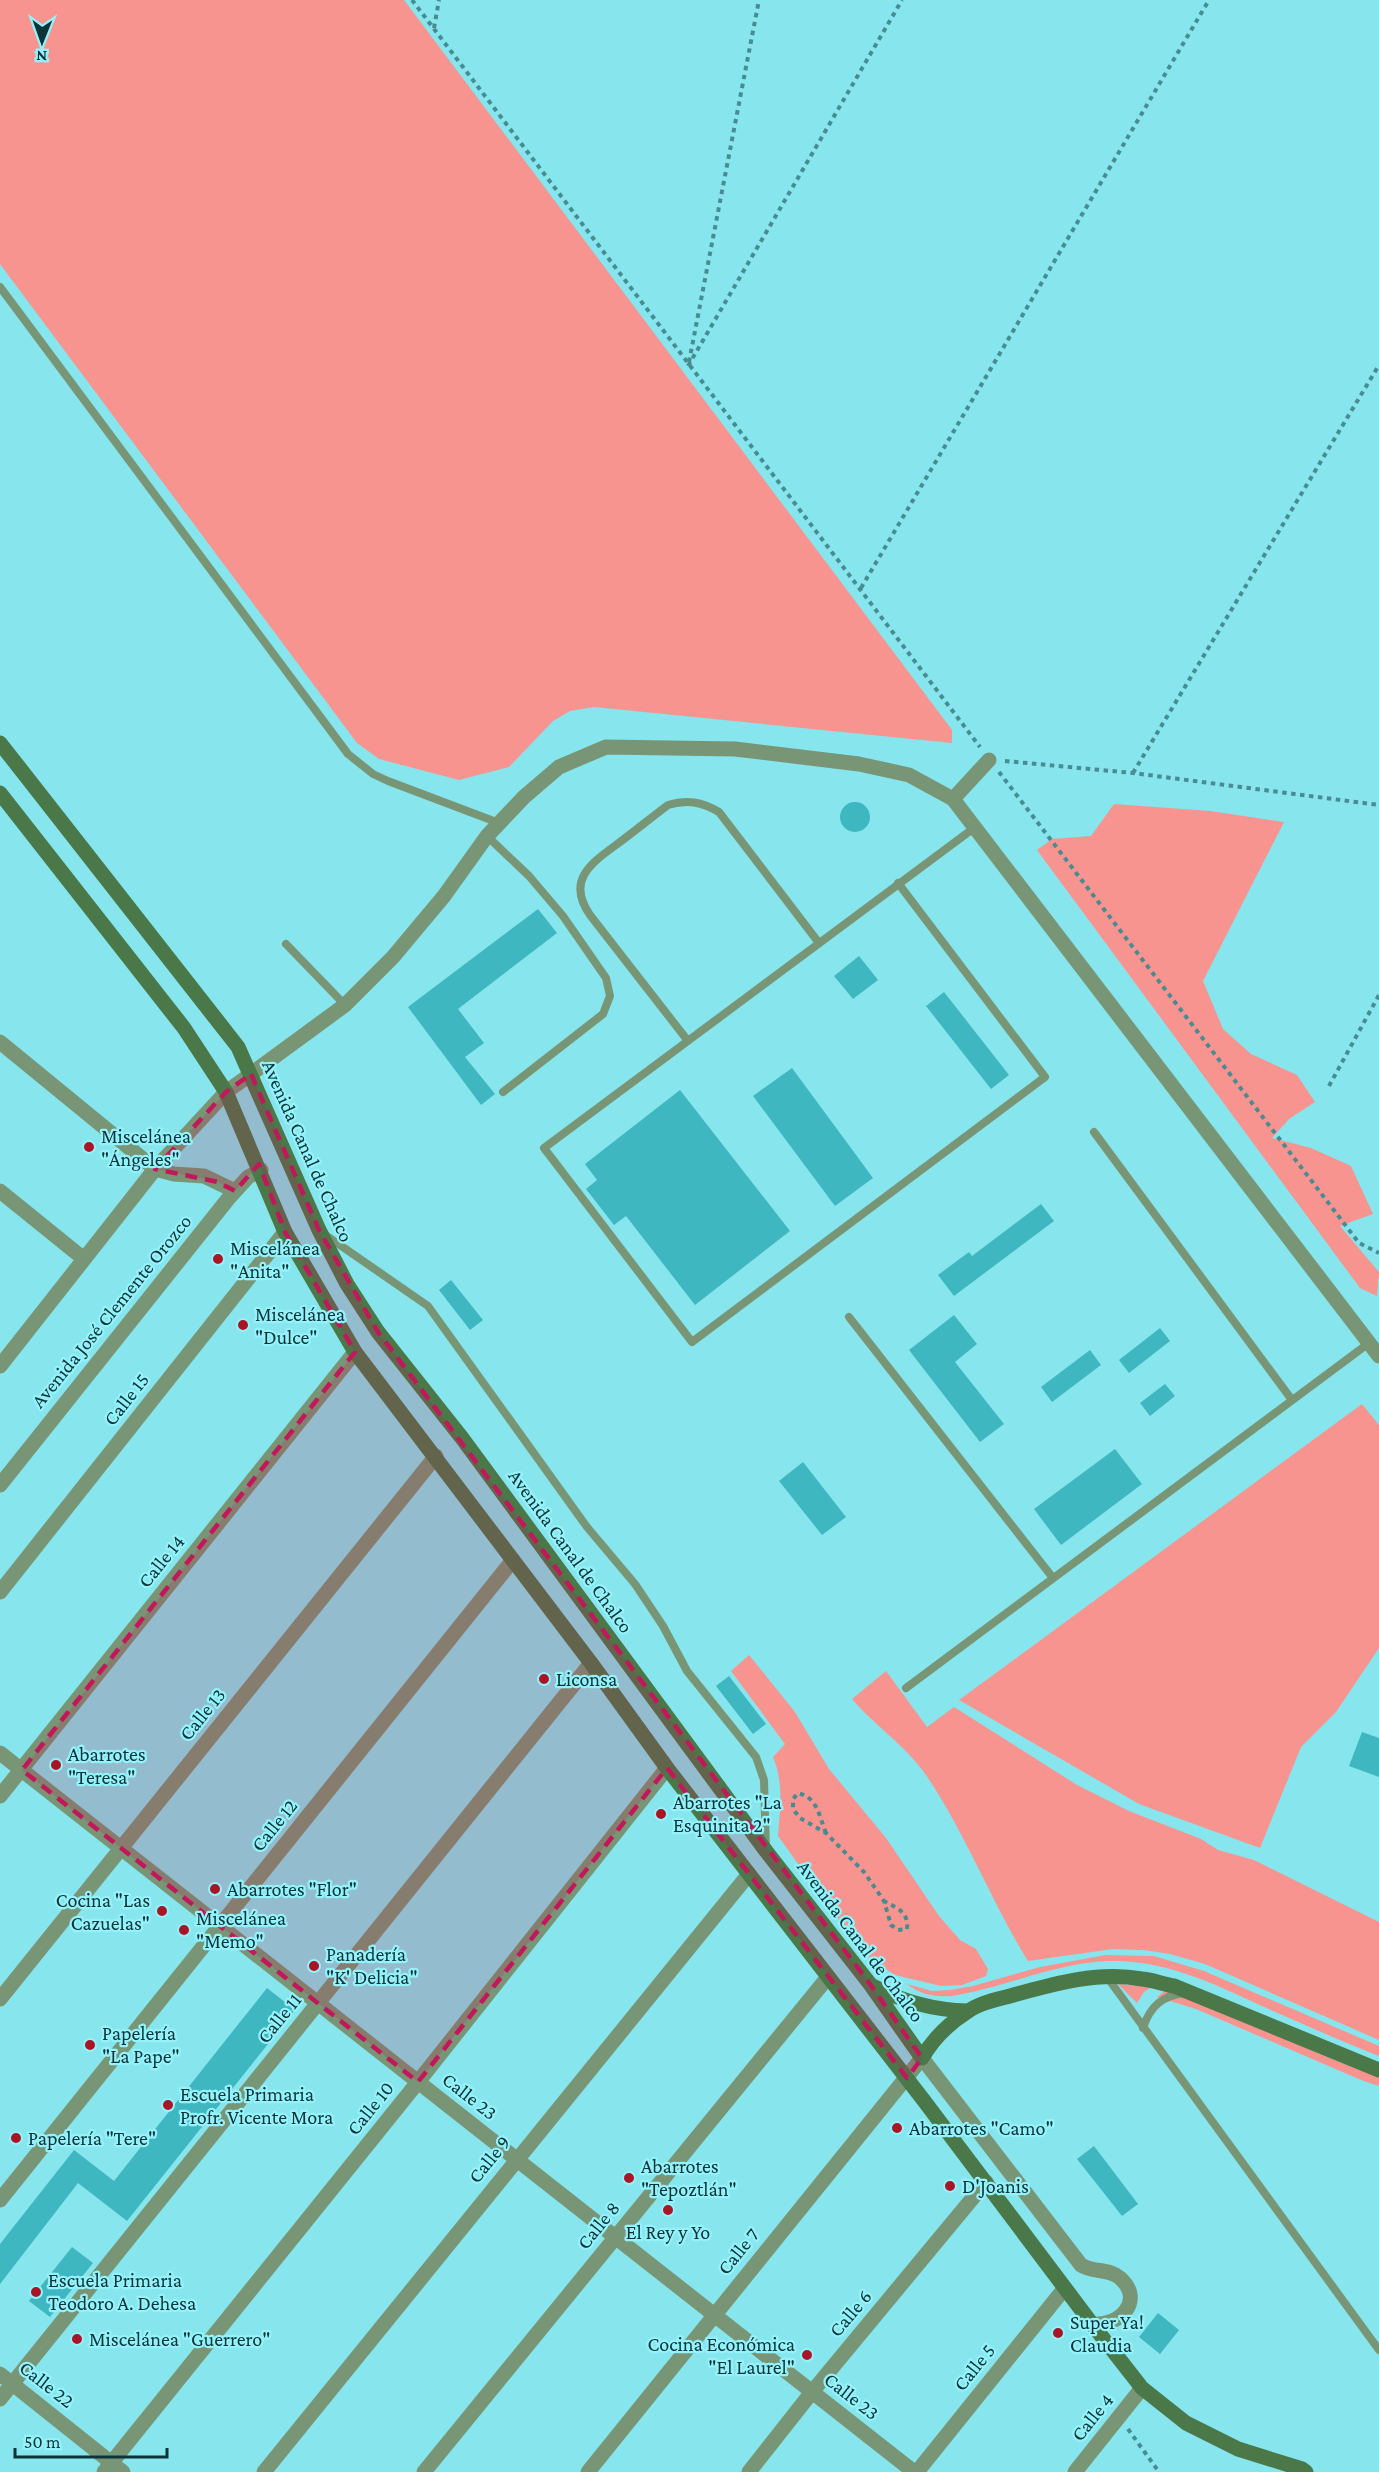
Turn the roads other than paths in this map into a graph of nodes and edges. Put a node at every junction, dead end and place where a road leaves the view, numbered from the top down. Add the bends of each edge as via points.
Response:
1 (0, 287) edge
2 (0, 743) edge
3 (989, 760) road end
4 (0, 793) edge
5 (953, 799) junction
6 (499, 823) junction
7 (974, 828) junction
8 (487, 836) junction
9 (898, 883) junction
10 (819, 943) junction
11 (286, 944) dead end
12 (345, 1005) junction
13 (688, 1041) junction
14 (0, 1042) edge
15 (251, 1074) junction
16 (226, 1092) junction
17 (502, 1092) dead end
18 (1094, 1132) dead end
19 (155, 1169) junction
20 (261, 1170) junction
21 (0, 1191) edge
22 (236, 1191) junction
23 (319, 1230) junction
24 (285, 1232) junction
25 (84, 1259) junction
26 (849, 1317) dead end
27 (1369, 1343) junction
28 (355, 1352) junction
29 (1379, 1356) edge
30 (1, 1364) edge
31 (1292, 1400) junction
32 (436, 1456) junction
33 (0, 1485) edge
34 (513, 1560) junction
35 (1053, 1578) junction
36 (0, 1592) edge
37 (591, 1663) junction
38 (906, 1688) dead end
39 (0, 1753) edge
40 (667, 1768) junction
41 (22, 1770) junction
42 (0, 1796) edge
43 (121, 1848) junction
44 (766, 1851) junction
45 (749, 1874) junction
46 (220, 1926) junction
47 (828, 1977) junction
48 (1106, 1977) junction
49 (870, 1984) junction
50 (1195, 1994) junction
51 (0, 1999) edge
52 (318, 2003) junction
53 (968, 2011) junction
54 (1143, 2028) junction
55 (922, 2058) junction
56 (1379, 2070) edge
57 (907, 2078) junction
58 (418, 2082) junction
59 (516, 2159) junction
60 (986, 2182) junction
61 (0, 2200) edge
62 (615, 2237) junction
63 (1064, 2289) junction
64 (714, 2314) junction
65 (1092, 2324) junction
66 (1379, 2350) edge
67 (6, 2379) edge
68 (1142, 2388) junction
69 (812, 2392) junction
70 (0, 2399) edge
71 (113, 2469) edge
72 (264, 2472) edge
73 (424, 2472) edge
74 (588, 2472) edge
75 (748, 2472) edge
76 (915, 2472) edge
77 (1075, 2472) edge
78 (1306, 2472) edge

1 - 6 lane via 348,754 388,781
2 - 15 main road, Avenida Canal de Chalco via 238,1047
3 - 5 street
4 - 16 main road via 184,1028
5 - 6 street via 909,776 859,764 735,749 606,747 559,767
5 - 7 street
6 - 8 street
7 - 9 lane
7 - 27 street
8 - 12 street via 401,948
8 - 17 lane via 563,916 606,978 610,996 603,1014
9 - 10 lane
9 - 13 lane via 1045,1077 692,1342 544,1148
10 - 13 lane
10 - 13 lane via 718,812 698,802 668,805 591,864 581,880 581,898
11 - 12 lane
12 - 15 street
14 - 19 street
15 - 16 street
15 - 23 main road, Avenida Canal de Chalco
16 - 19 street
16 - 20 main road
18 - 31 lane
19 - 22 street via 204,1176
19 - 25 street
20 - 22 street, Avenida José Clemente Orozco via 248,1177
20 - 24 main road
21 - 25 street
22 - 33 street, Avenida José Clemente Orozco
23 - 44 main road, Avenida Canal de Chalco via 378,1332 469,1448
23 - 44 lane via 428,1306 587,1527 635,1584 687,1671 756,1757 764,1779
24 - 28 main road
24 - 36 street, Calle 15
25 - 30 street
26 - 35 lane
27 - 29 street
27 - 31 lane
28 - 32 main road
28 - 41 street, Calle 14
31 - 35 lane
32 - 34 main road
32 - 43 street, Calle 13
34 - 37 main road
34 - 46 street, Calle 12
35 - 38 lane
37 - 40 main road
37 - 52 street, Calle 11
39 - 41 street, Calle 23
40 - 45 main road
40 - 58 street, Calle 10
41 - 42 street, Calle 14
41 - 43 street, Calle 23
43 - 46 street, Calle 23
43 - 51 street, Calle 13
44 - 49 main road, Avenida Canal de Chalco
45 - 47 main road
45 - 59 street, Calle 9
46 - 52 street, Calle 23
46 - 61 street, Calle 12
47 - 57 main road
47 - 62 street, Calle 8
48 - 50 main road via 1142,1978
48 - 53 main road via 1060,1982
48 - 54 lane
49 - 53 main road via 908,2002
49 - 55 main road, Avenida Canal de Chalco
50 - 54 lane via 1165,1998 1150,2011
50 - 56 main road
52 - 58 street, Calle 23
52 - 67 street, Calle 11
53 - 55 main road via 945,2028
54 - 66 lane
55 - 57 street, Calle 7
55 - 65 street, Avenida Canal de Chalco via 1081,2265 1110,2272 1124,2282 1130,2296 1126,2312 1111,2323
57 - 60 main road
57 - 64 street, Calle 7
58 - 59 street, Calle 23
58 - 71 street, Calle 10
59 - 62 street, Calle 23
59 - 72 street, Calle 9
60 - 63 main road
60 - 69 street, Calle 6
62 - 64 street, Calle 23
62 - 73 street, Calle 8
63 - 65 main road
63 - 76 street, Calle 5
64 - 69 street, Calle 23
64 - 74 street, Calle 7
65 - 68 main road
67 - 70 street, Calle 11
67 - 71 street, Calle 22
68 - 77 street, Calle 4
68 - 78 main road via 1186,2422 1238,2450
69 - 75 street, Calle 6
69 - 76 street, Calle 23

